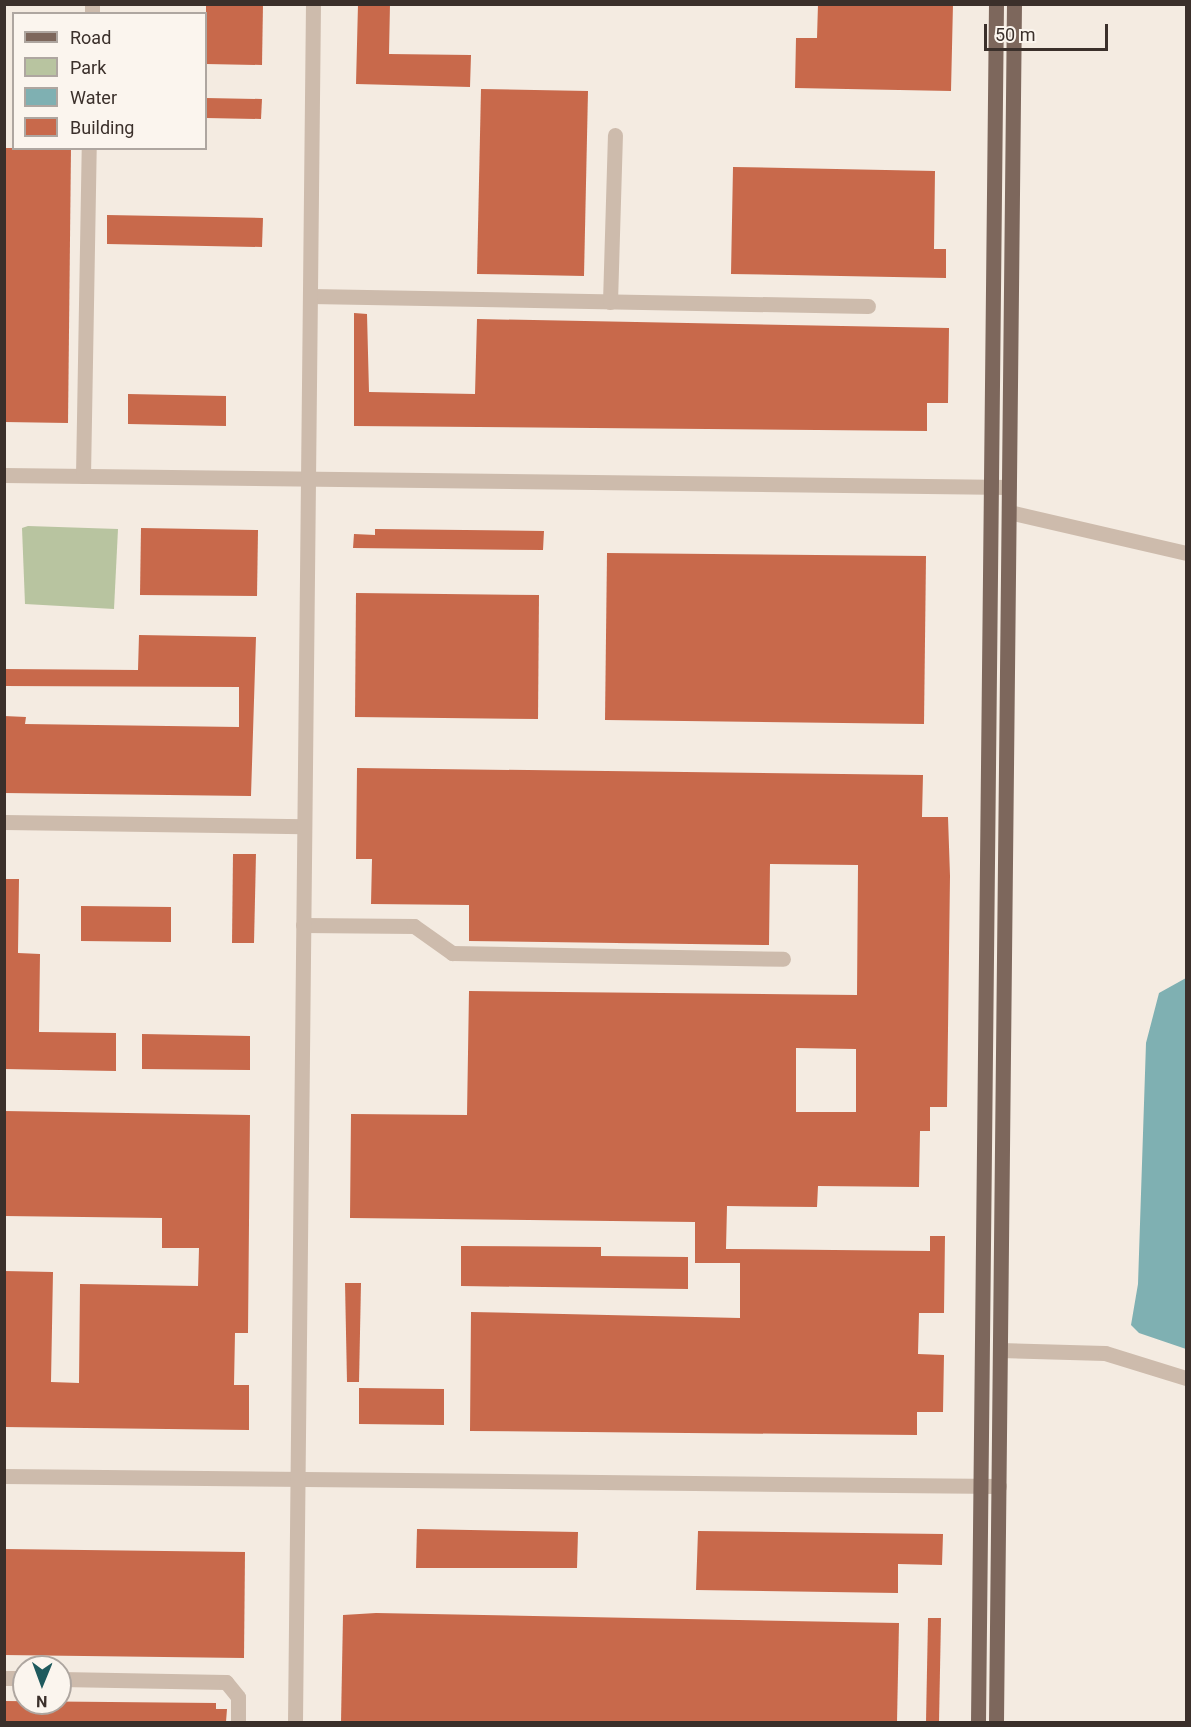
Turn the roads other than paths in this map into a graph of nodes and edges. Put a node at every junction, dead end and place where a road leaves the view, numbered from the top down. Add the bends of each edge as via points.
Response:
1 (313, 4) edge
2 (996, 4) edge
3 (1014, 4) edge
4 (615, 135) dead end
5 (89, 150) edge
6 (310, 297) junction
7 (610, 302) junction
8 (868, 306) dead end
9 (4, 475) edge
10 (82, 476) junction
11 (308, 479) junction
12 (992, 487) junction
13 (1009, 487) junction
14 (1009, 512) junction
15 (1186, 553) edge
16 (4, 822) edge
17 (304, 826) junction
18 (303, 925) junction
19 (783, 959) dead end
20 (1000, 1350) junction
21 (1186, 1378) edge
22 (4, 1476) edge
23 (298, 1479) junction
24 (981, 1486) junction
25 (999, 1486) junction
26 (72, 1679) edge
27 (238, 1722) edge
28 (295, 1722) edge
29 (978, 1722) edge
30 (996, 1722) edge

1 - 6 street
2 - 12 main road
3 - 13 main road
4 - 7 street
5 - 10 street
6 - 7 street
6 - 11 street
7 - 8 street
9 - 10 street
10 - 11 street
11 - 12 street
11 - 17 street
12 - 13 street
12 - 24 main road
13 - 14 main road
14 - 15 street
14 - 20 main road
16 - 17 street
17 - 18 street
18 - 19 street via 414,926 432,934 452,953
18 - 23 street
20 - 21 street via 1106,1353
20 - 25 main road
22 - 23 street
23 - 24 street
23 - 28 street
24 - 25 street
24 - 29 main road
25 - 30 main road
26 - 27 street via 226,1682 238,1697

